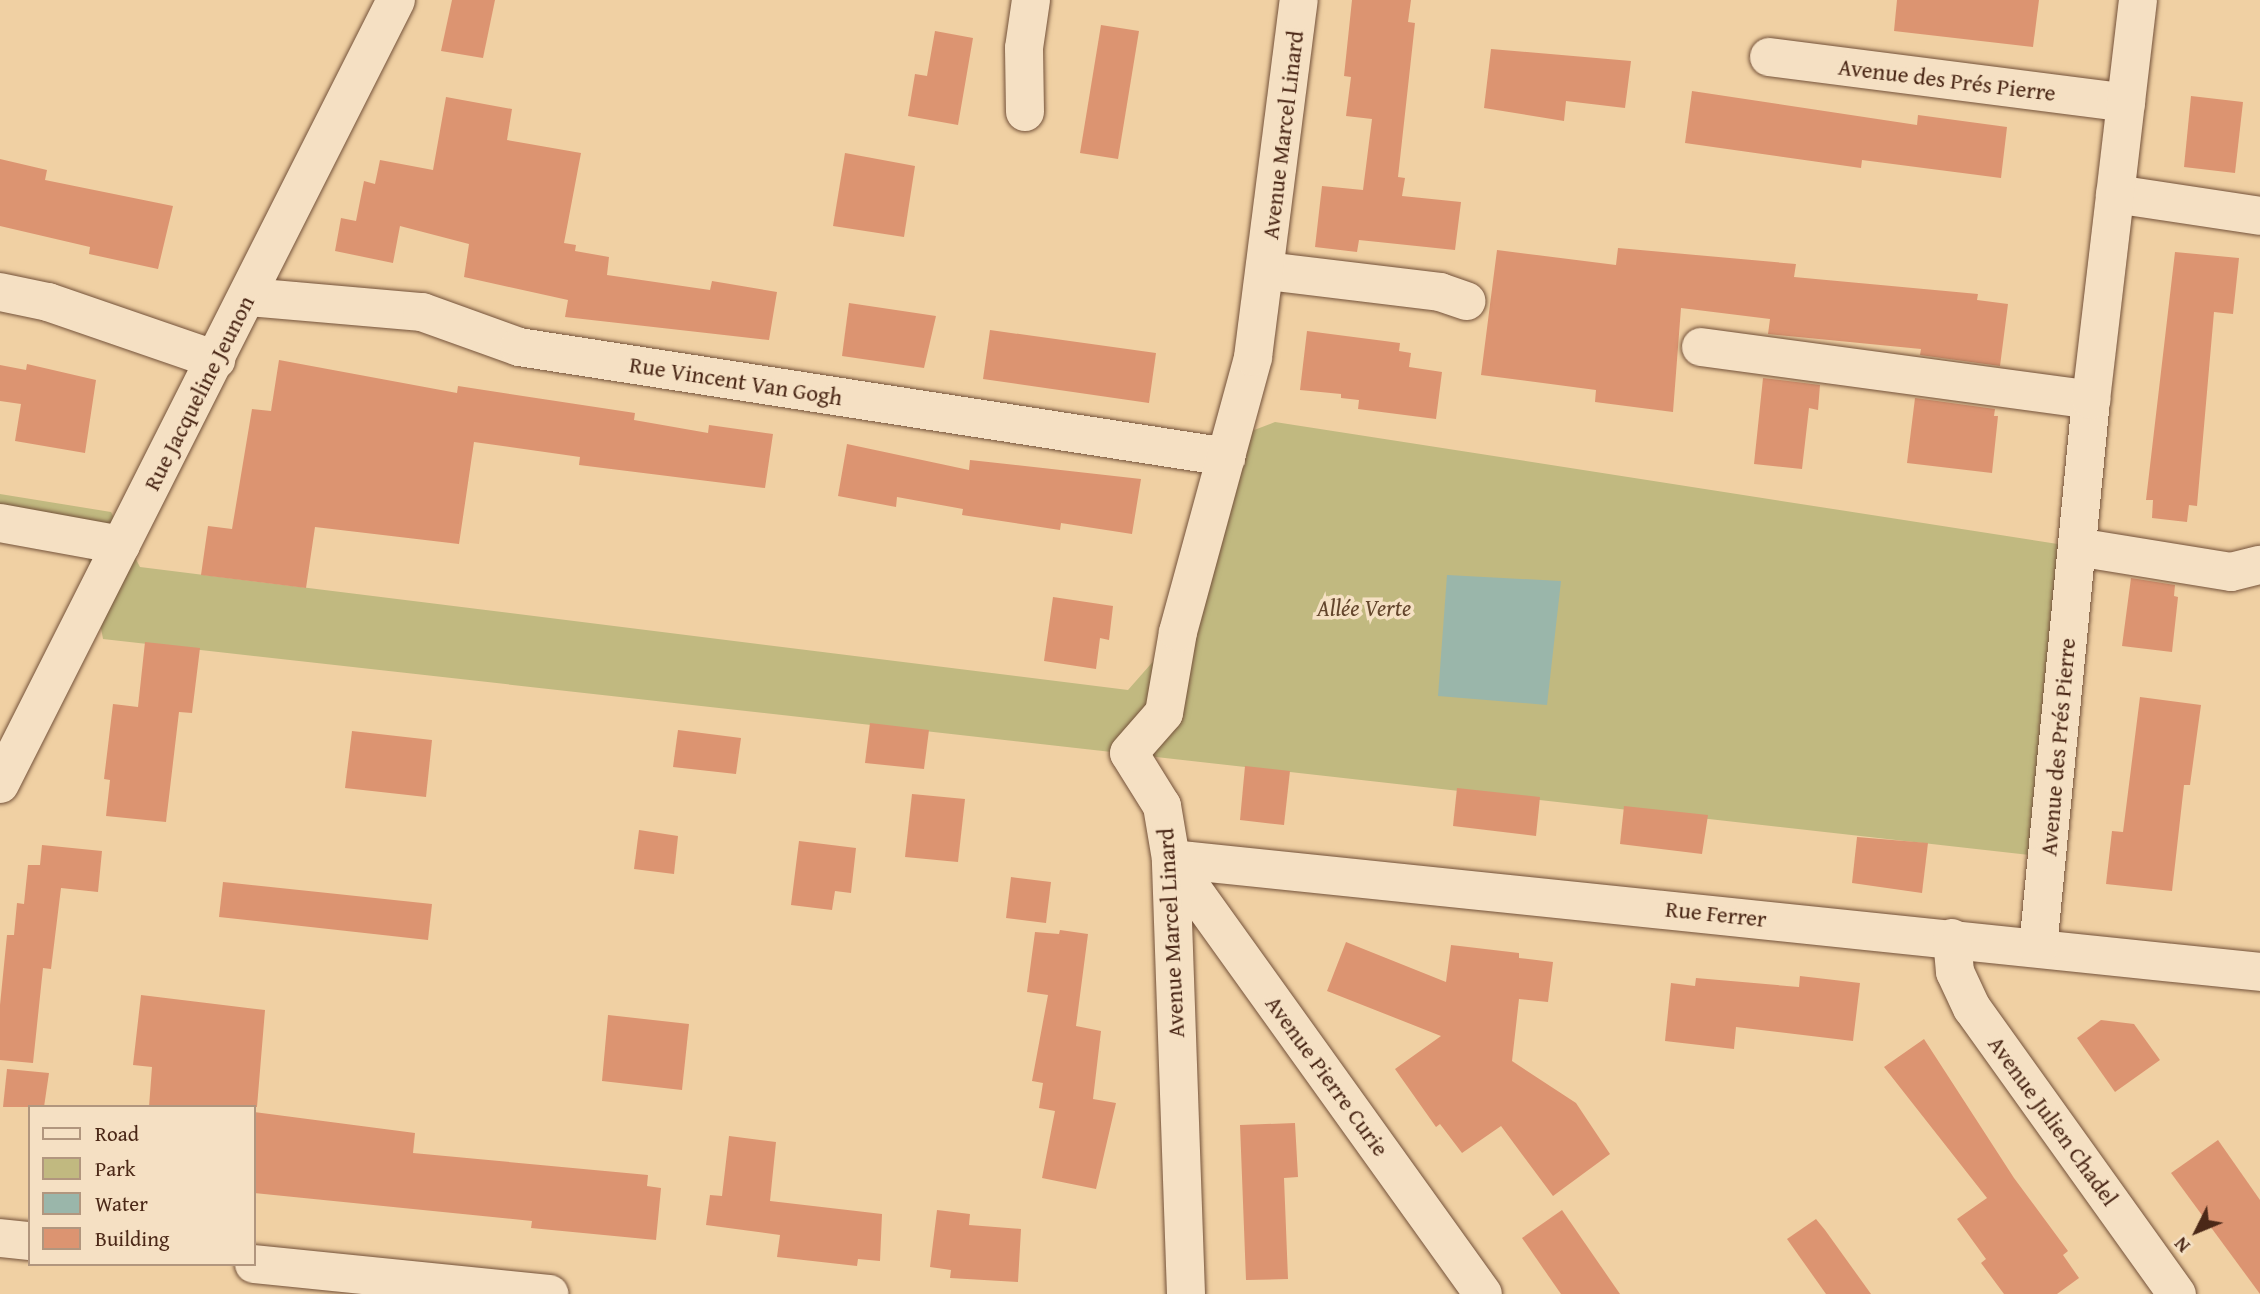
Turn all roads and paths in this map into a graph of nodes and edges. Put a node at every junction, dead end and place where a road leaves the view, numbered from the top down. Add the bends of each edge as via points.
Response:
1 (396, 0) edge
2 (1031, 0) edge
3 (1299, 0) edge
4 (2138, 0) edge
5 (1769, 57) dead end
6 (2126, 103) junction
7 (1026, 112) dead end
8 (2115, 194) junction
9 (2260, 216) edge
10 (1267, 271) junction
11 (0, 292) edge
12 (249, 297) junction
13 (1466, 301) dead end
14 (1701, 347) dead end
15 (216, 360) junction
16 (2091, 400) junction
17 (1227, 457) junction
18 (0, 523) edge
19 (121, 545) junction
20 (2077, 547) junction
21 (2260, 565) edge
22 (0, 784) edge
23 (1171, 859) junction
24 (1952, 938) junction
25 (2038, 948) junction
26 (2260, 972) edge
27 (0, 1238) edge
28 (28, 1241) edge
29 (256, 1264) edge
30 (549, 1294) edge
31 (1186, 1294) edge
32 (1483, 1294) edge
33 (2177, 1294) edge

1 - 12 street, Rue Jacqueline Jeunon
2 - 7 street via 1024,48
3 - 10 street, Avenue Marcel Linard
4 - 6 street, Avenue des Prés Pierre
5 - 6 street, Avenue des Prés Pierre
6 - 8 street, Avenue des Prés Pierre
8 - 9 street
8 - 16 street, Avenue des Prés Pierre
10 - 13 street, Avenue Marcel Linard via 1440,292
10 - 17 street, Avenue Marcel Linard via 1253,357
11 - 15 street via 48,302
12 - 15 street, Rue Jacqueline Jeunon
12 - 17 street, Rue Vincent Van Gogh via 422,312 519,347
14 - 16 street
15 - 19 street, Rue Jacqueline Jeunon
16 - 20 street, Avenue des Prés Pierre
17 - 23 street, Avenue Marcel Linard via 1178,632 1164,713 1129,753 1162,806
18 - 19 street
19 - 22 street, Rue Jacqueline Jeunon
20 - 21 street via 2231,572
20 - 25 street, Avenue des Prés Pierre
23 - 24 street, Rue Ferrer
23 - 31 street, Avenue Marcel Linard
23 - 32 street, Avenue Pierre Curie
24 - 25 street, Rue Ferrer
24 - 33 street, Avenue Julien Chadel via 1955,972 1972,1008
25 - 26 street, Rue Ferrer
27 - 28 street
29 - 30 street

